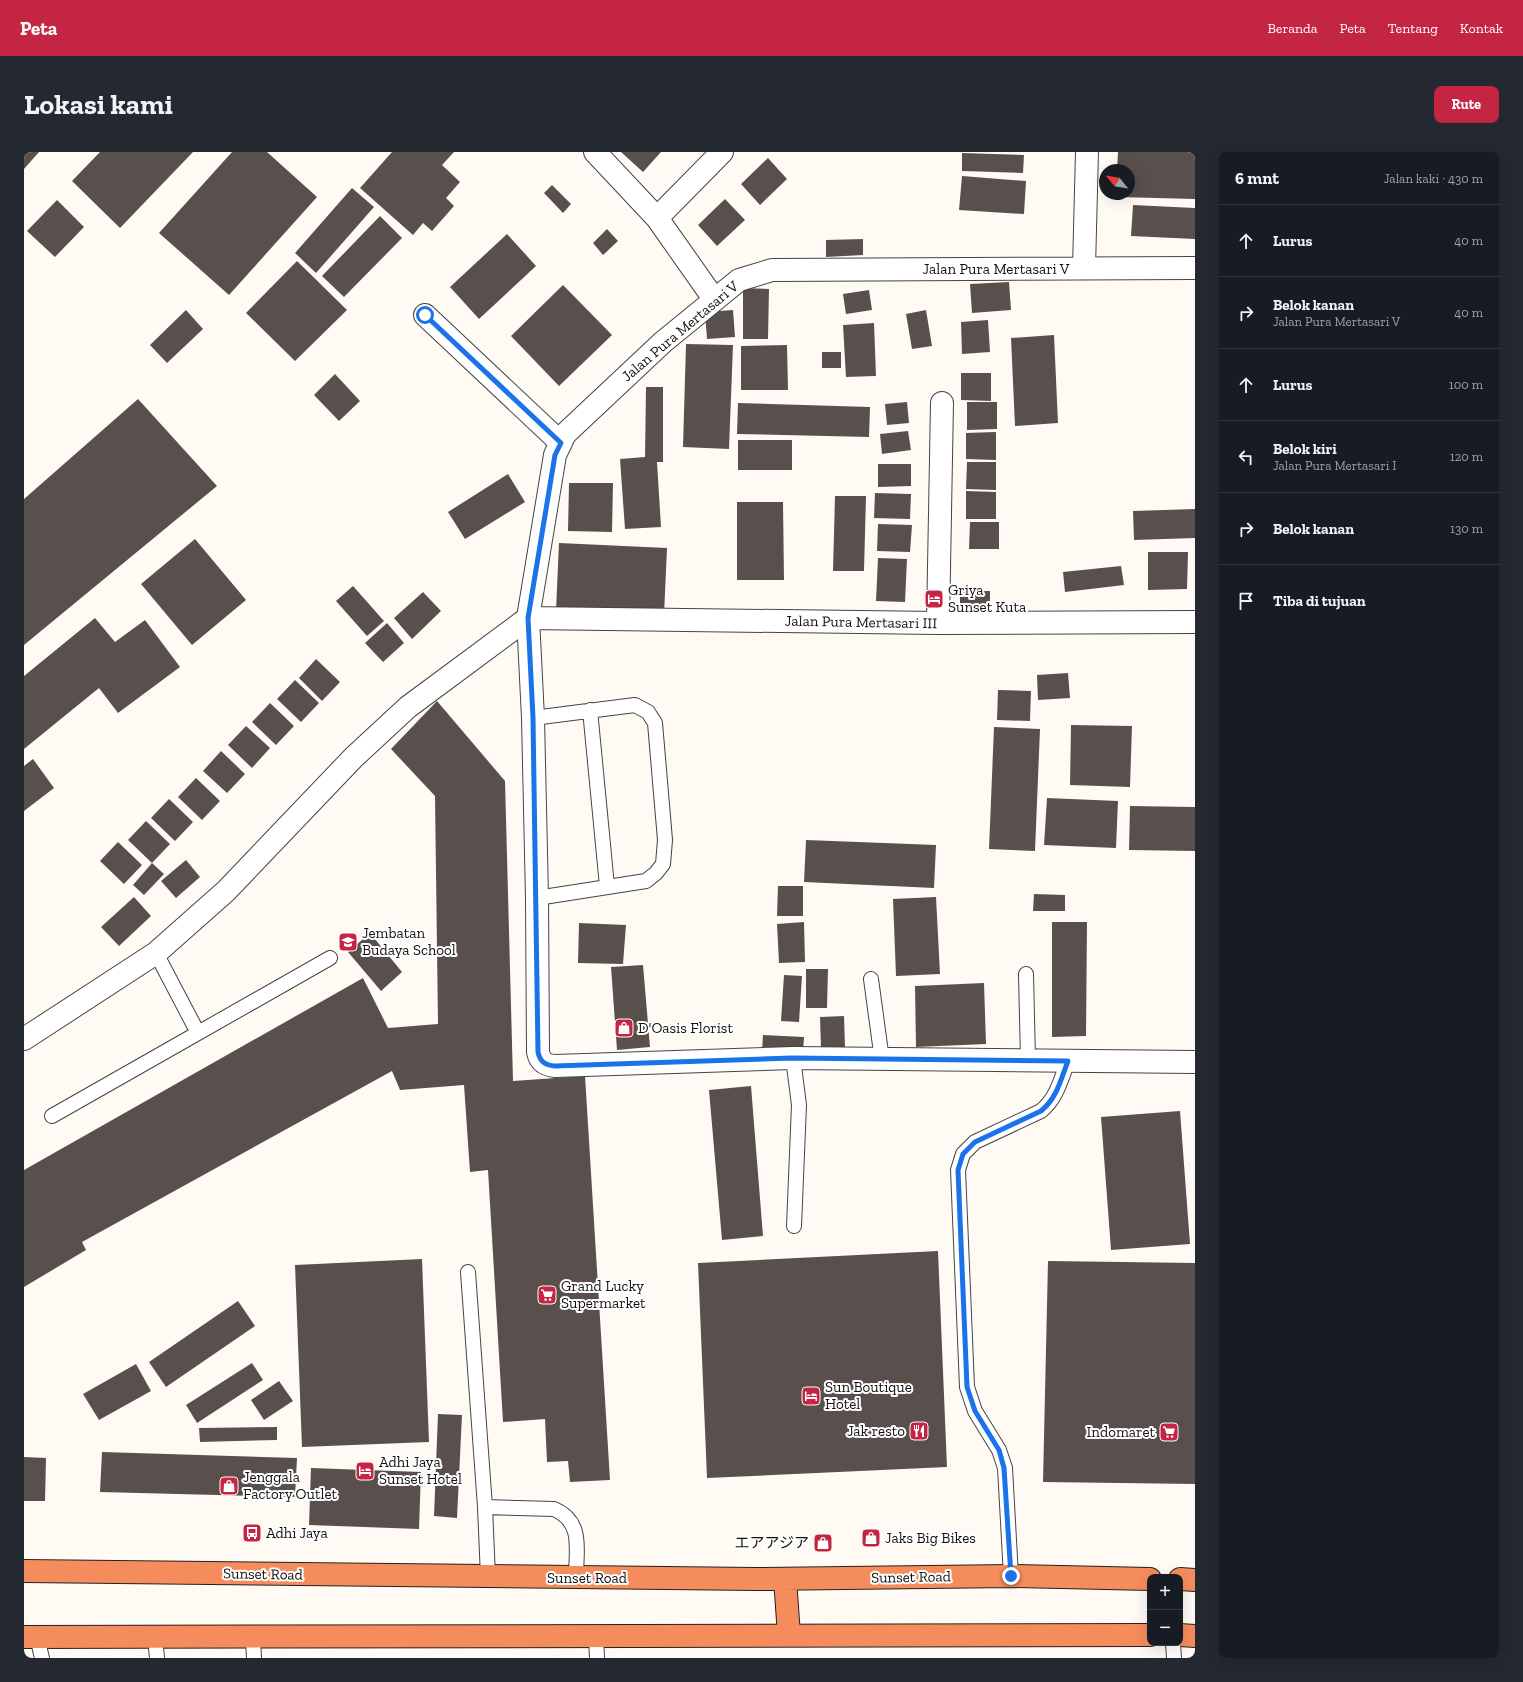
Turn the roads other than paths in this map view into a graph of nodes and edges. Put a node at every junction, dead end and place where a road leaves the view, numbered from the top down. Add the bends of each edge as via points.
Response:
1 (595, 152) edge
2 (722, 152) edge
3 (1087, 152) edge
4 (657, 218) junction
5 (1084, 268) junction
6 (1195, 268) edge
7 (714, 299) junction
8 (425, 315) dead end
9 (942, 403) dead end
10 (561, 443) junction
11 (528, 618) junction
12 (938, 622) junction
13 (1195, 622) edge
14 (590, 710) junction
15 (533, 718) junction
16 (608, 886) junction
17 (537, 898) junction
18 (156, 953) junction
19 (330, 958) dead end
20 (1026, 974) dead end
21 (871, 979) dead end
22 (198, 1032) junction
23 (24, 1039) edge
24 (792, 1058) junction
25 (882, 1060) junction
26 (1028, 1060) junction
27 (1068, 1061) junction
28 (1195, 1062) edge
29 (52, 1116) dead end
30 (794, 1226) dead end
31 (468, 1272) dead end
32 (485, 1507) junction
33 (24, 1571) edge
34 (1011, 1576) junction
35 (488, 1577) junction
36 (576, 1577) junction
37 (785, 1579) junction
38 (1147, 1579) edge
39 (1183, 1579) edge
40 (1195, 1580) edge
41 (790, 1635) junction
42 (1147, 1635) edge
43 (1183, 1635) edge
44 (1195, 1636) edge
45 (30, 1637) edge
46 (596, 1637) junction
47 (1173, 1646) edge
48 (156, 1647) edge
49 (254, 1648) edge
50 (42, 1658) edge
51 (597, 1658) edge
52 (1174, 1658) edge

1 - 4 street
2 - 4 street
3 - 5 street
4 - 7 street
5 - 6 street, Jalan Pura Mertasari V
5 - 7 street, Jalan Pura Mertasari V via 772,270 739,280
7 - 10 street, Jalan Pura Mertasari V via 630,372 565,434
8 - 10 street
9 - 12 street
10 - 11 street, Jalan Pura Mertasari V via 555,455
11 - 12 street, Jalan Pura Mertasari III
11 - 15 street, Jalan Pura Mertasari V
11 - 18 street via 408,707 354,757 226,891
12 - 13 street, Jalan Pura Mertasari III
14 - 15 lane
14 - 16 lane
14 - 16 lane via 635,705 648,712 654,723 665,840 663,864 646,881
15 - 17 street, Jalan Pura Mertasari V
16 - 17 lane
17 - 24 street, Jalan Pura Mertasari V via 538,1052 546,1065
18 - 22 lane
18 - 23 street
19 - 22 lane
20 - 26 lane
21 - 25 lane
22 - 29 lane
24 - 25 street
24 - 30 lane via 799,1105
25 - 26 street
26 - 27 street
27 - 28 street
27 - 34 lane via 1057,1091 1049,1104 1041,1111 975,1142 963,1154 958,1170 967,1387 975,1411 999,1450 1004,1468
31 - 32 lane
32 - 35 lane
32 - 36 lane via 554,1508 564,1513 576,1532
33 - 35 highway, Sunset Road
34 - 37 highway, Sunset Road
34 - 38 highway, Sunset Road
35 - 36 highway, Sunset Road
36 - 37 highway, Sunset Road
37 - 41 highway
39 - 40 highway
41 - 42 highway
41 - 46 highway
43 - 44 highway
45 - 48 highway
45 - 50 lane
46 - 49 highway
46 - 51 lane
47 - 52 lane
48 - 49 highway

